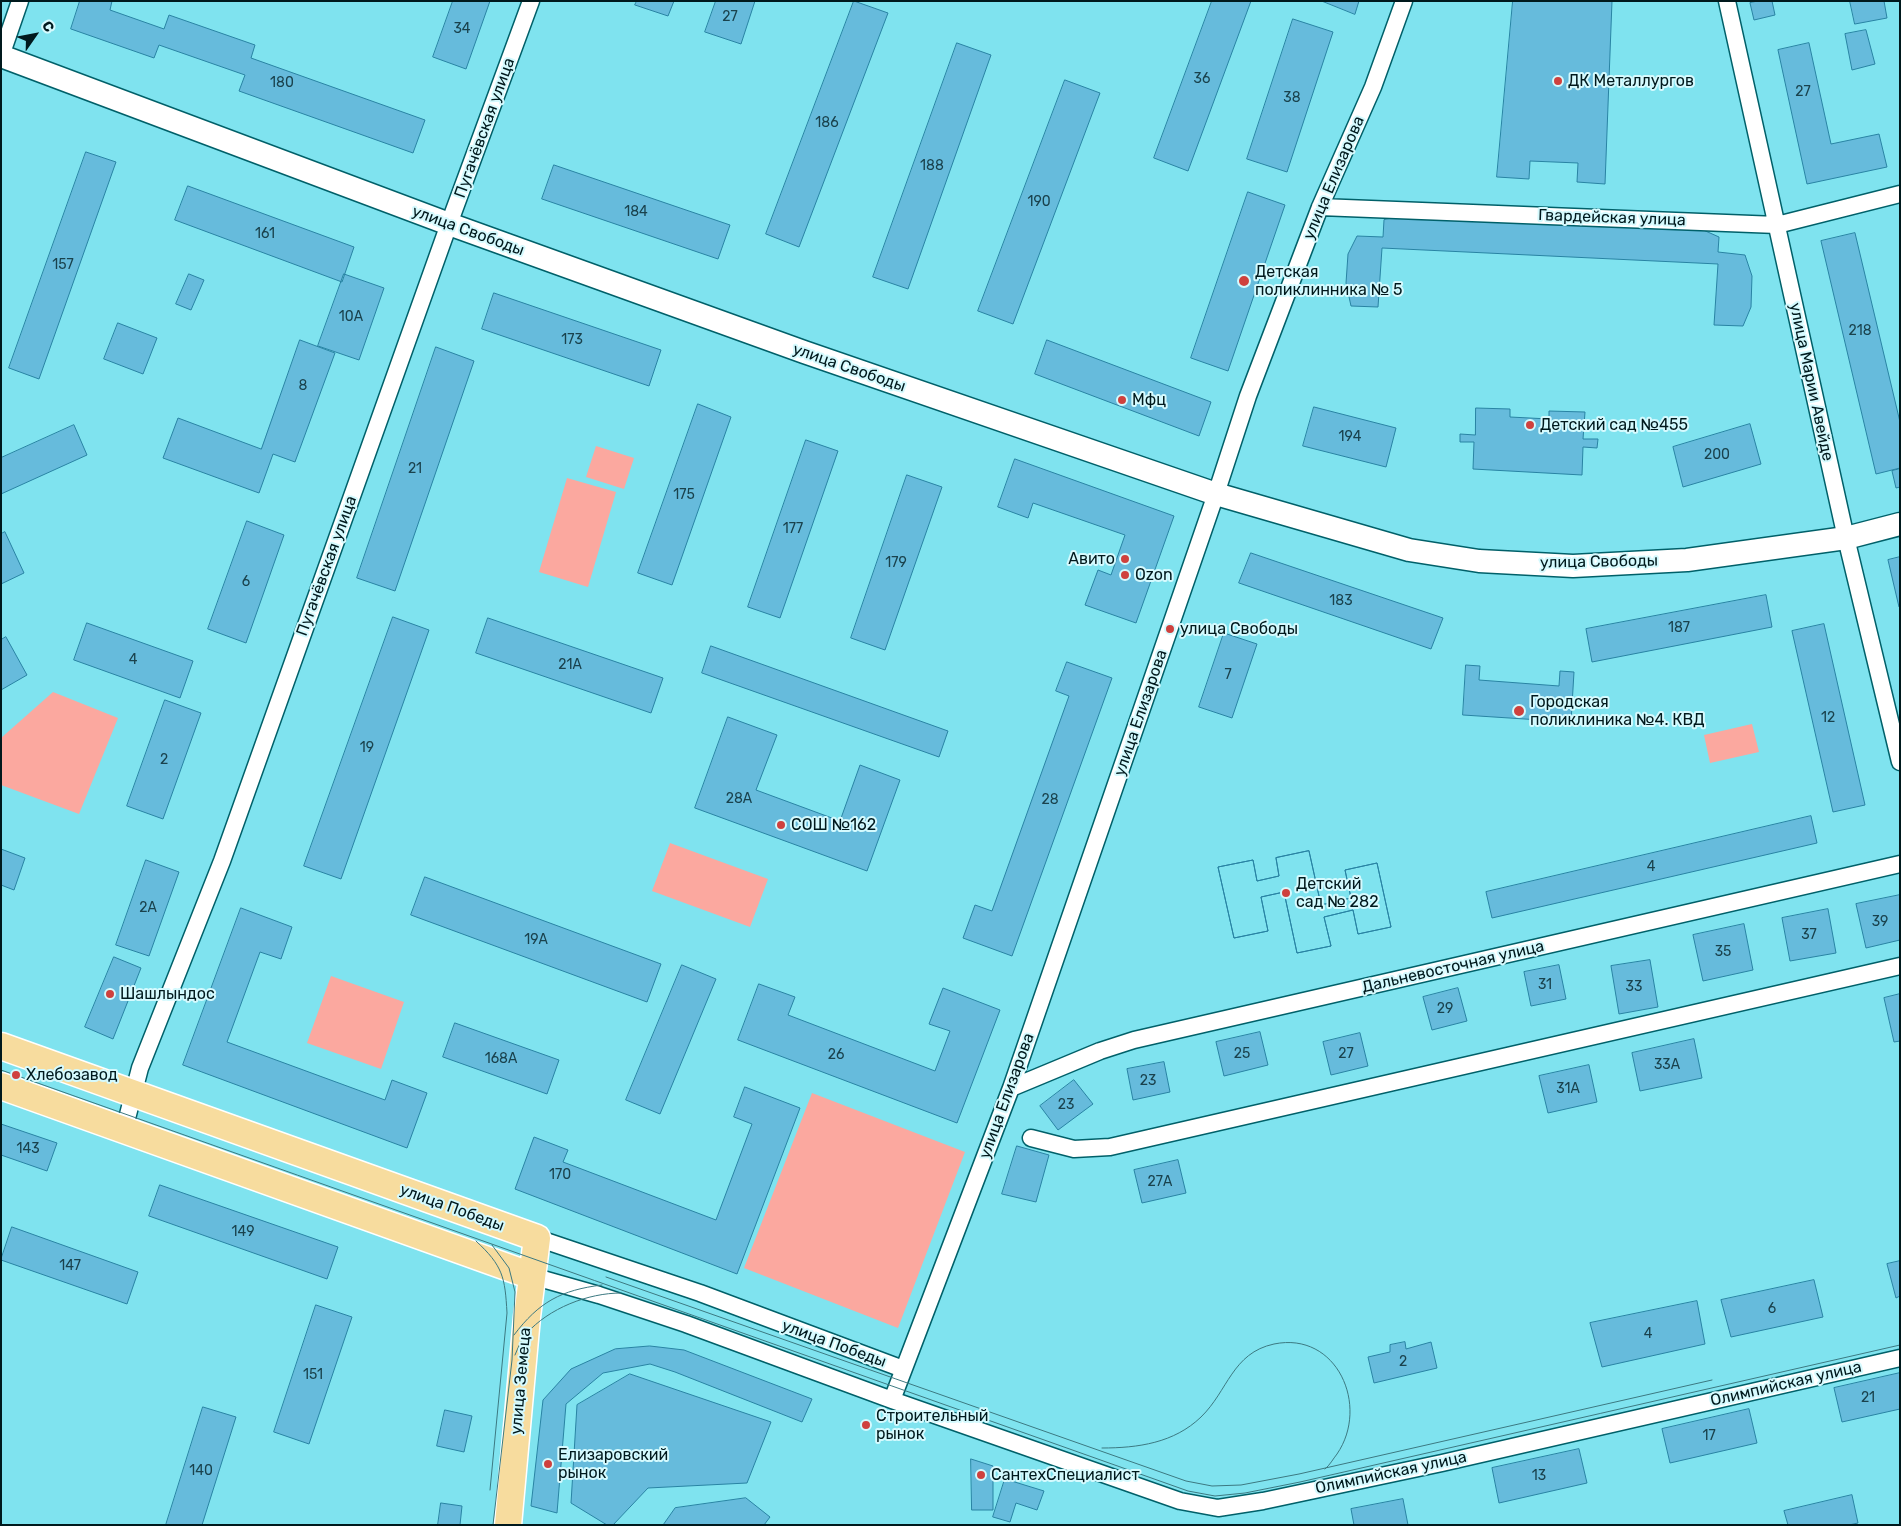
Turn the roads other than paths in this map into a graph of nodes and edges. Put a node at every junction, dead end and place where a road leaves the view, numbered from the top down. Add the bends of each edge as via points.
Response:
1 (20, 1) edge
2 (531, 1) edge
3 (1404, 1) edge
4 (1727, 1) edge
5 (1, 56) edge
6 (1900, 194) edge
7 (1320, 207) junction
8 (449, 224) junction
9 (1776, 225) junction
10 (1216, 494) junction
11 (1900, 524) edge
12 (1846, 538) junction
13 (1900, 762) edge
14 (1900, 864) edge
15 (1900, 966) edge
16 (1, 1046) edge
17 (1, 1086) edge
18 (1011, 1088) junction
19 (134, 1094) junction
20 (124, 1130) junction
21 (1031, 1138) dead end
22 (537, 1238) junction
23 (532, 1276) junction
24 (1900, 1358) edge
25 (903, 1369) junction
26 (892, 1400) junction
27 (508, 1525) edge

1 - 5 street
2 - 8 street, Пугачёвская улица
3 - 7 street, улица Елизарова via 1373,87
4 - 9 street, улица Марии Авейде
5 - 8 street, улица Свободы
6 - 9 street, Гвардейская улица
7 - 9 street, Гвардейская улица
7 - 10 street, улица Елизарова via 1248,396
8 - 10 street, улица Свободы via 798,350
8 - 19 street, Пугачёвская улица via 225,852 140,1068
9 - 12 street, улица Марии Авейде
10 - 12 street, улица Свободы via 1409,550 1479,561 1573,566 1687,560
10 - 18 street, улица Елизарова
11 - 12 street, улица Свободы
12 - 13 street, улица Марии Авейде
14 - 18 street, Дальневосточная улица via 1134,1040
15 - 21 street via 1110,1147 1074,1149
16 - 19 main road, улица Победы
17 - 20 main road, улица Победы
18 - 25 street, улица Елизарова
19 - 20 street, Пугачёвская улица
19 - 22 main road, улица Победы
20 - 23 main road, улица Победы
22 - 23 main road, улица Земеца
22 - 25 street, улица Победы via 700,1293
23 - 26 street, улица Победы via 686,1324
23 - 27 main road, улица Земеца
24 - 26 street, Олимпийская улица via 1433,1465 1263,1502 1218,1508 1180,1501
25 - 26 street, улица Елизарова

